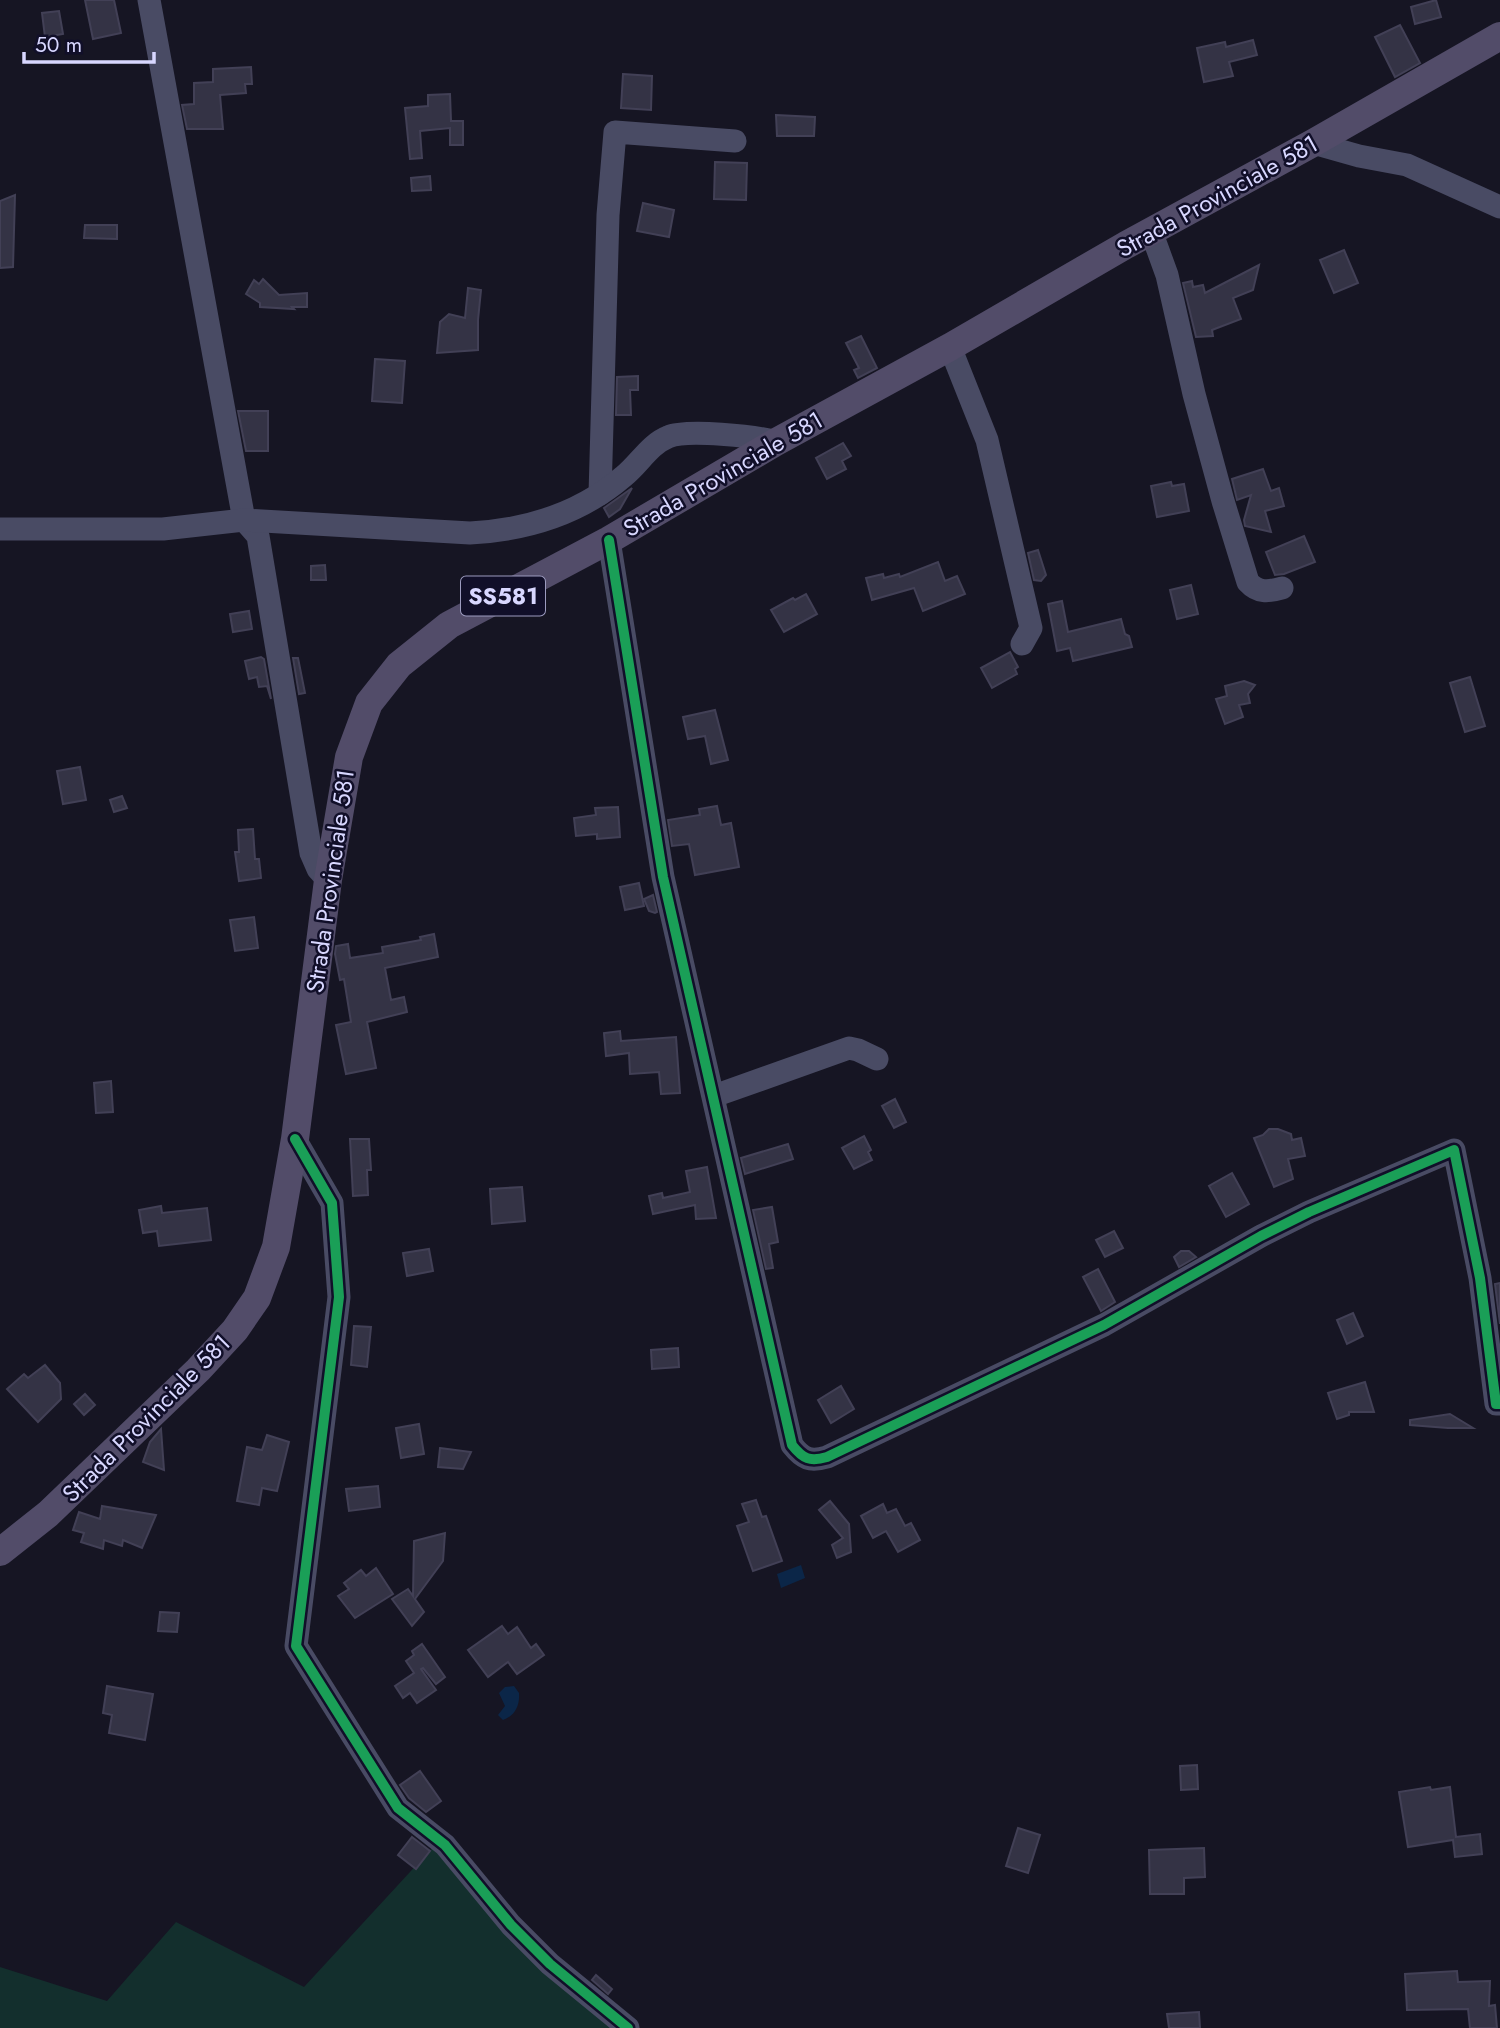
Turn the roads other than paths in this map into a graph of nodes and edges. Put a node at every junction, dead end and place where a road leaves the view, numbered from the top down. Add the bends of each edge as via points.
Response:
1 (149, 0) edge
2 (1500, 36) edge
3 (735, 141) dead end
4 (1313, 143) junction
5 (1500, 207) edge
6 (1152, 231) junction
7 (950, 347) junction
8 (776, 442) junction
9 (600, 494) junction
10 (244, 520) junction
11 (0, 529) edge
12 (609, 540) junction
13 (1282, 588) dead end
14 (1022, 644) dead end
15 (328, 880) junction
16 (877, 1059) dead end
17 (714, 1096) junction
18 (295, 1139) junction
19 (1500, 1404) edge
20 (0, 1552) edge
21 (628, 2028) edge

1 - 10 street
2 - 4 main road, Strada Provinciale 581 / SS581
3 - 9 street via 615,132 608,215
4 - 5 street via 1407,165
4 - 6 main road, Strada Provinciale 581 / SS581
6 - 7 main road, Strada Provinciale 581 / SS581
6 - 13 street via 1248,582 1263,592
7 - 8 main road, Strada Provinciale 581 / SS581
7 - 14 street via 988,440 1031,628
8 - 9 street via 760,437 672,435
8 - 12 main road, Strada Provinciale 581 / SS581
9 - 10 street via 555,518 505,531
10 - 11 street via 163,528
10 - 15 street via 258,536 311,853
12 - 15 main road, Strada Provinciale 581 / SS581 via 449,625 399,665 369,703 349,757
12 - 17 street via 663,877
15 - 18 main road, Strada Provinciale 581 / SS581
16 - 17 street via 849,1048
17 - 19 street via 792,1445 800,1456 812,1461 1104,1325 1309,1212 1454,1150 1480,1278 1496,1404
18 - 20 main road, Strada Provinciale 581 / SS581 via 276,1247 257,1298 235,1331 48,1514
18 - 21 street via 332,1203 340,1297 296,1646 398,1808 446,1844 550,1964

